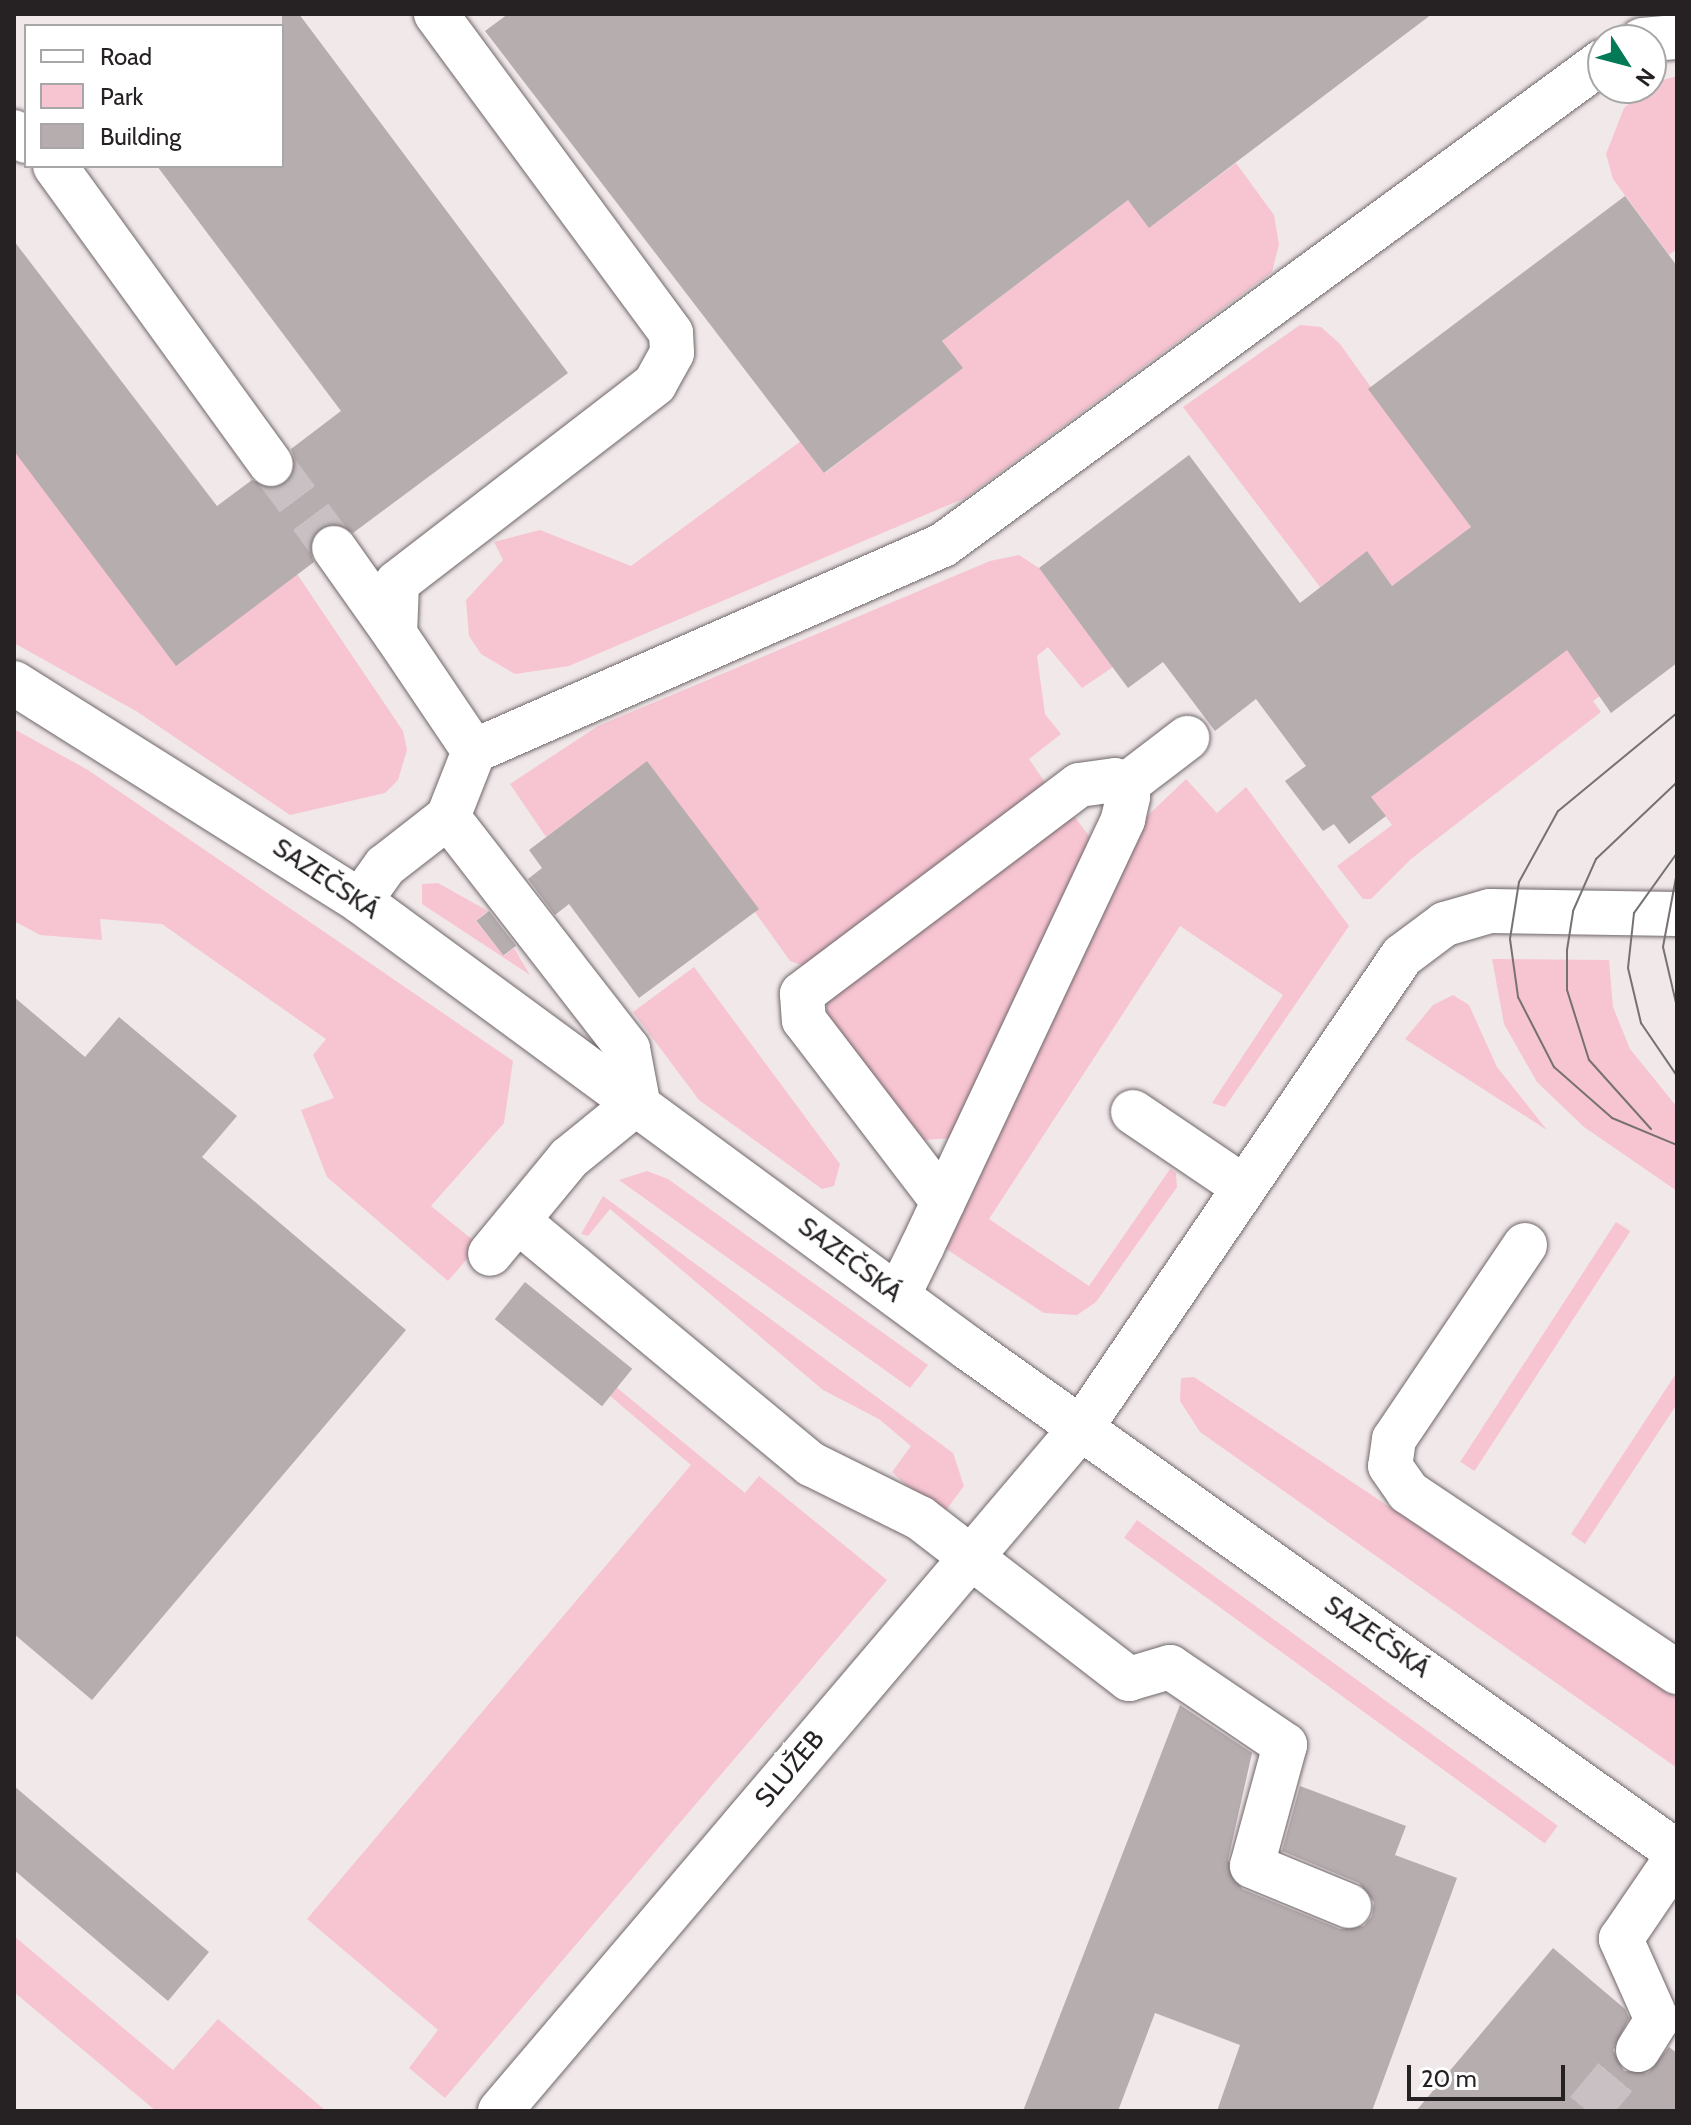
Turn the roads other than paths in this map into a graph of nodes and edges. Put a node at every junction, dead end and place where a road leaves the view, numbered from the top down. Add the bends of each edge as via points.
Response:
1 (436, 14) edge
2 (1587, 73) edge
3 (56, 168) edge
4 (271, 464) tunnel mouth
5 (334, 548) tunnel mouth
6 (395, 634) junction
7 (14, 683) edge
8 (1187, 738) dead end
9 (474, 751) junction
10 (1123, 787) junction
11 (448, 817) junction
12 (360, 901) junction
13 (1677, 914) edge
14 (1140, 1100) dead end
15 (638, 1102) junction
16 (1249, 1173) junction
17 (943, 1202) junction
18 (518, 1221) junction
19 (1525, 1245) dead end
20 (490, 1254) dead end
21 (898, 1296) junction
22 (1081, 1428) junction
23 (972, 1555) junction
24 (1677, 1672) edge
25 (1677, 1854) edge
26 (1349, 1906) dead end
27 (1656, 2031) edge
28 (500, 2111) edge

1 - 6 street via 664,318 672,353 655,384 407,571 391,599
2 - 9 street via 943,545
3 - 4 street
5 - 6 street
6 - 9 street
7 - 12 street, SAZEČSKÁ
8 - 10 street
9 - 11 street
10 - 17 street via 1123,819
10 - 17 street via 1103,776 1079,785 802,994 804,1020
11 - 12 street via 385,866
11 - 15 street via 628,1049
12 - 15 street, SAZEČSKÁ
13 - 16 street, SLUŽEB via 1511,909 1465,917 1427,936 1379,980
14 - 16 street
15 - 18 street via 569,1158
15 - 21 street, SAZEČSKÁ
16 - 22 street, SLUŽEB
17 - 21 street
18 - 20 street
18 - 23 street via 811,1464 920,1518
19 - 24 street via 1394,1439 1390,1466 1408,1492
21 - 22 street, SAZEČSKÁ
22 - 23 street, SLUŽEB
22 - 25 street, SAZEČSKÁ
23 - 26 street via 1129,1679 1170,1667 1285,1745 1252,1866
23 - 28 street, SLUŽEB
25 - 27 street via 1621,1939

